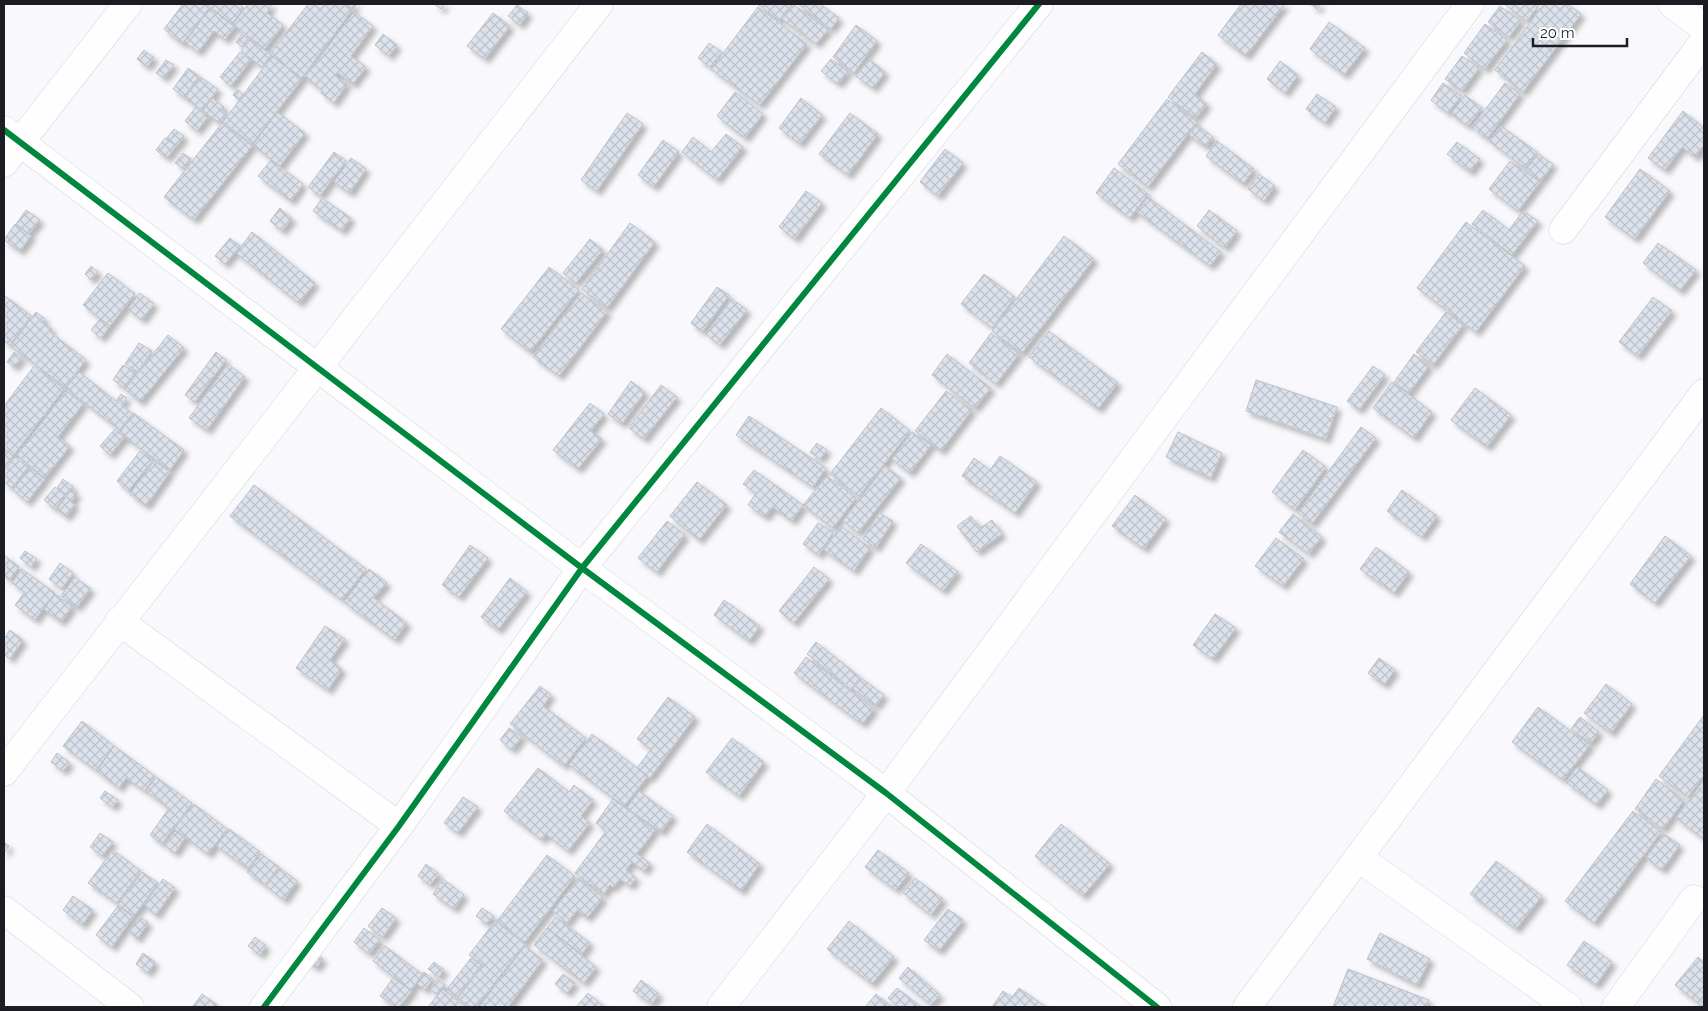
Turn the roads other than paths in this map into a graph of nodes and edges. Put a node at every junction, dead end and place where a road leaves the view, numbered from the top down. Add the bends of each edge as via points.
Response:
1 (128, 4) edge
2 (599, 4) edge
3 (1039, 4) edge
4 (1470, 4) edge
5 (1672, 4) edge
6 (1704, 28) edge
7 (1704, 41) edge
8 (12, 136) edge
9 (4, 164) edge
10 (1563, 230) dead end
11 (316, 367) junction
12 (1704, 393) edge
13 (582, 568) junction
14 (119, 621) junction
15 (4, 772) edge
16 (886, 793) junction
17 (399, 826) junction
18 (1359, 858) junction
19 (1694, 899) dead end
20 (4, 910) edge
21 (130, 1007) edge
22 (264, 1007) edge
23 (721, 1007) edge
24 (1157, 1007) edge
25 (1248, 1007) edge
26 (1568, 1007) edge
27 (1616, 1007) edge

1 - 8 street
2 - 11 street
3 - 13 street
4 - 16 street
5 - 6 street
7 - 10 street
8 - 9 street
8 - 11 street
11 - 13 street
11 - 14 street
12 - 18 street
13 - 16 street
13 - 17 street
14 - 15 street
14 - 17 street
16 - 23 street
16 - 24 street
17 - 22 street
18 - 25 street
18 - 26 street
19 - 27 street
20 - 21 street

